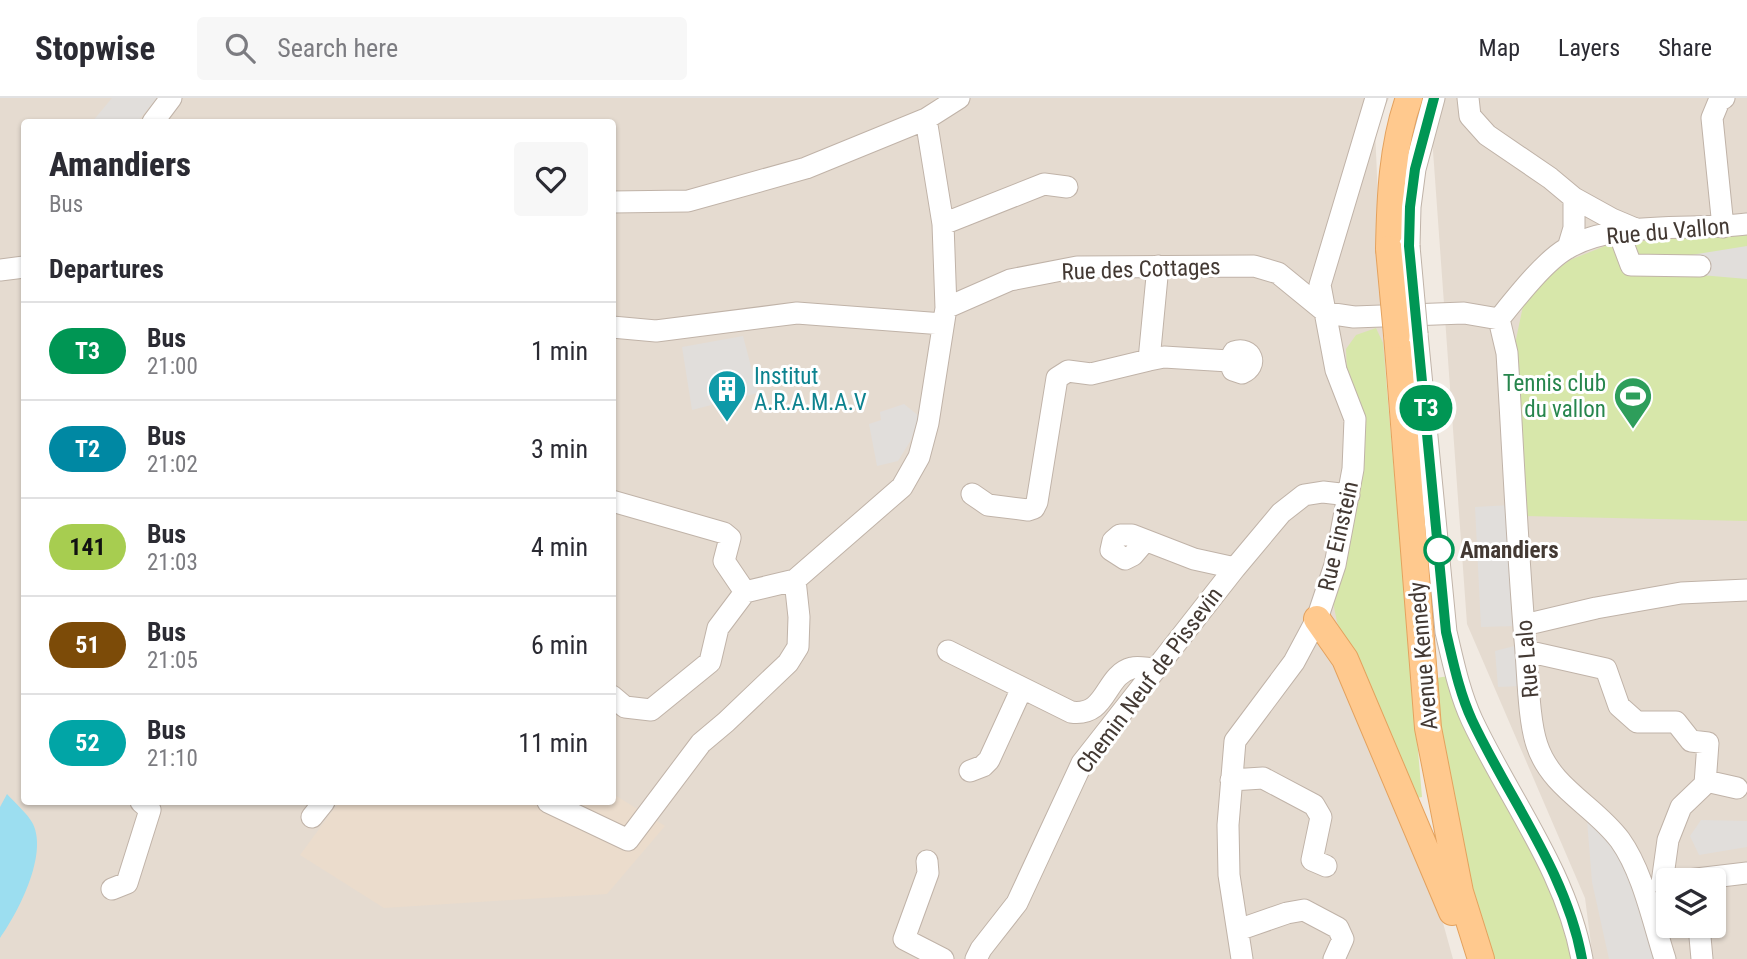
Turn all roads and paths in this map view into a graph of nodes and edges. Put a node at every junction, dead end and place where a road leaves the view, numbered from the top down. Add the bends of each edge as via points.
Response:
1 (171, 98) edge
2 (959, 98) edge
3 (1376, 98) edge
4 (1409, 98) edge
5 (1434, 98) edge
6 (1468, 98) edge
7 (1724, 98) edge
8 (155, 119) edge
9 (926, 119) junction
10 (1067, 187) dead end
11 (1574, 198) junction
12 (616, 202) edge
13 (943, 224) junction
14 (1747, 225) edge
15 (1723, 228) junction
16 (1629, 231) junction
17 (1399, 247) junction
18 (1568, 247) junction
19 (1158, 265) junction
20 (1700, 266) dead end
21 (21, 267) edge
22 (0, 270) edge
23 (1327, 313) junction
24 (945, 316) junction
25 (1499, 319) junction
26 (616, 327) edge
27 (1407, 335) junction
28 (1149, 360) junction
29 (1229, 360) dead end
30 (972, 494) dead end
31 (1349, 495) junction
32 (616, 502) edge
33 (1145, 541) dead end
34 (1235, 568) junction
35 (795, 580) junction
36 (1747, 590) edge
37 (746, 592) junction
38 (1317, 619) junction
39 (1524, 625) junction
40 (947, 651) dead end
41 (1526, 651) junction
42 (1155, 670) junction
43 (1022, 688) junction
44 (616, 699) edge
45 (970, 771) dead end
46 (1231, 780) junction
47 (1706, 781) junction
48 (1737, 788) dead end
49 (144, 805) edge
50 (554, 805) edge
51 (928, 861) dead end
52 (1326, 866) dead end
53 (1661, 868) edge
54 (1747, 873) edge
55 (1726, 875) edge
56 (1656, 883) edge
57 (112, 889) dead end
58 (1238, 930) junction
59 (1663, 938) edge
60 (1700, 938) edge
61 (943, 959) edge
62 (976, 959) edge
63 (1242, 959) edge
64 (1334, 959) edge
65 (1469, 959) edge
66 (1481, 959) edge
67 (1582, 959) edge
68 (1665, 959) edge
69 (1702, 959) edge

1 - 8 street
2 - 9 street
3 - 23 street, Rue Einstein via 1320,285
4 - 17 main road, Avenue Kennedy via 1391,187
5 - 17 street
6 - 11 street via 1470,116 1487,135
7 - 15 street via 1712,118
9 - 12 street via 806,168 688,201
9 - 13 street
10 - 13 street via 1044,184
11 - 16 street
11 - 18 street via 1574,228
13 - 24 street
14 - 15 street, Rue du Vallon
15 - 16 street, Rue du Vallon
16 - 18 street, Rue du Vallon
16 - 20 street via 1631,265
17 - 27 main road, Avenue Kennedy, bridge
18 - 25 street, Rue du Vallon
19 - 23 street, Rue des Cottages via 1254,266 1278,272
19 - 24 street, Rue des Cottages via 1077,267 1010,280
19 - 28 street
21 - 22 street
23 - 25 street via 1354,317 1464,313
23 - 31 street, Rue Einstein via 1336,370 1355,419
24 - 26 street, Rue des Cottages via 797,313 656,331
24 - 35 street via 928,424 919,457 902,487
25 - 39 street, Rue Lalo via 1507,353
27 - 66 main road, Avenue Kennedy via 1428,728 1460,892
27 - 67 street via 1446,632 1456,676 1471,718 1556,877
28 - 29 street
28 - 30 street via 1091,374 1068,371 1059,375 1034,508 988,505
31 - 34 street, Chemin Neuf de Pissevin via 1304,495 1281,513
31 - 38 street, Rue Einstein via 1335,565
32 - 37 street via 724,533 730,538 724,561
33 - 34 street
34 - 42 street, Chemin Neuf de Pissevin
35 - 37 street
35 - 50 street via 798,647 788,663 701,743 628,840
36 - 39 street via 1681,593
37 - 44 street via 719,628 710,662 651,710 625,707
38 - 46 street, Rue Einstein via 1294,662 1235,741
38 - 65 main road via 1345,659
39 - 41 street, Rue Lalo
40 - 43 street
41 - 47 street via 1606,669 1619,706 1637,722 1676,722 1691,741 1708,743
41 - 56 street, Rue Lalo via 1537,746 1557,780 1618,838
42 - 43 street via 1134,667 1125,671 1094,709 1082,714
42 - 62 street, Chemin Neuf de Pissevin via 1082,763 1017,903
43 - 45 street via 989,760
46 - 52 street via 1263,779 1314,805 1321,817 1311,860
46 - 58 street, Rue Einstein via 1229,875
47 - 48 street
47 - 53 street via 1681,807
49 - 57 street via 150,810 127,883
51 - 61 street via 928,873 904,939
54 - 55 street
58 - 63 street, Rue Einstein
58 - 64 street via 1304,910 1338,928 1343,939
59 - 68 street, Rue Lalo
60 - 69 street

